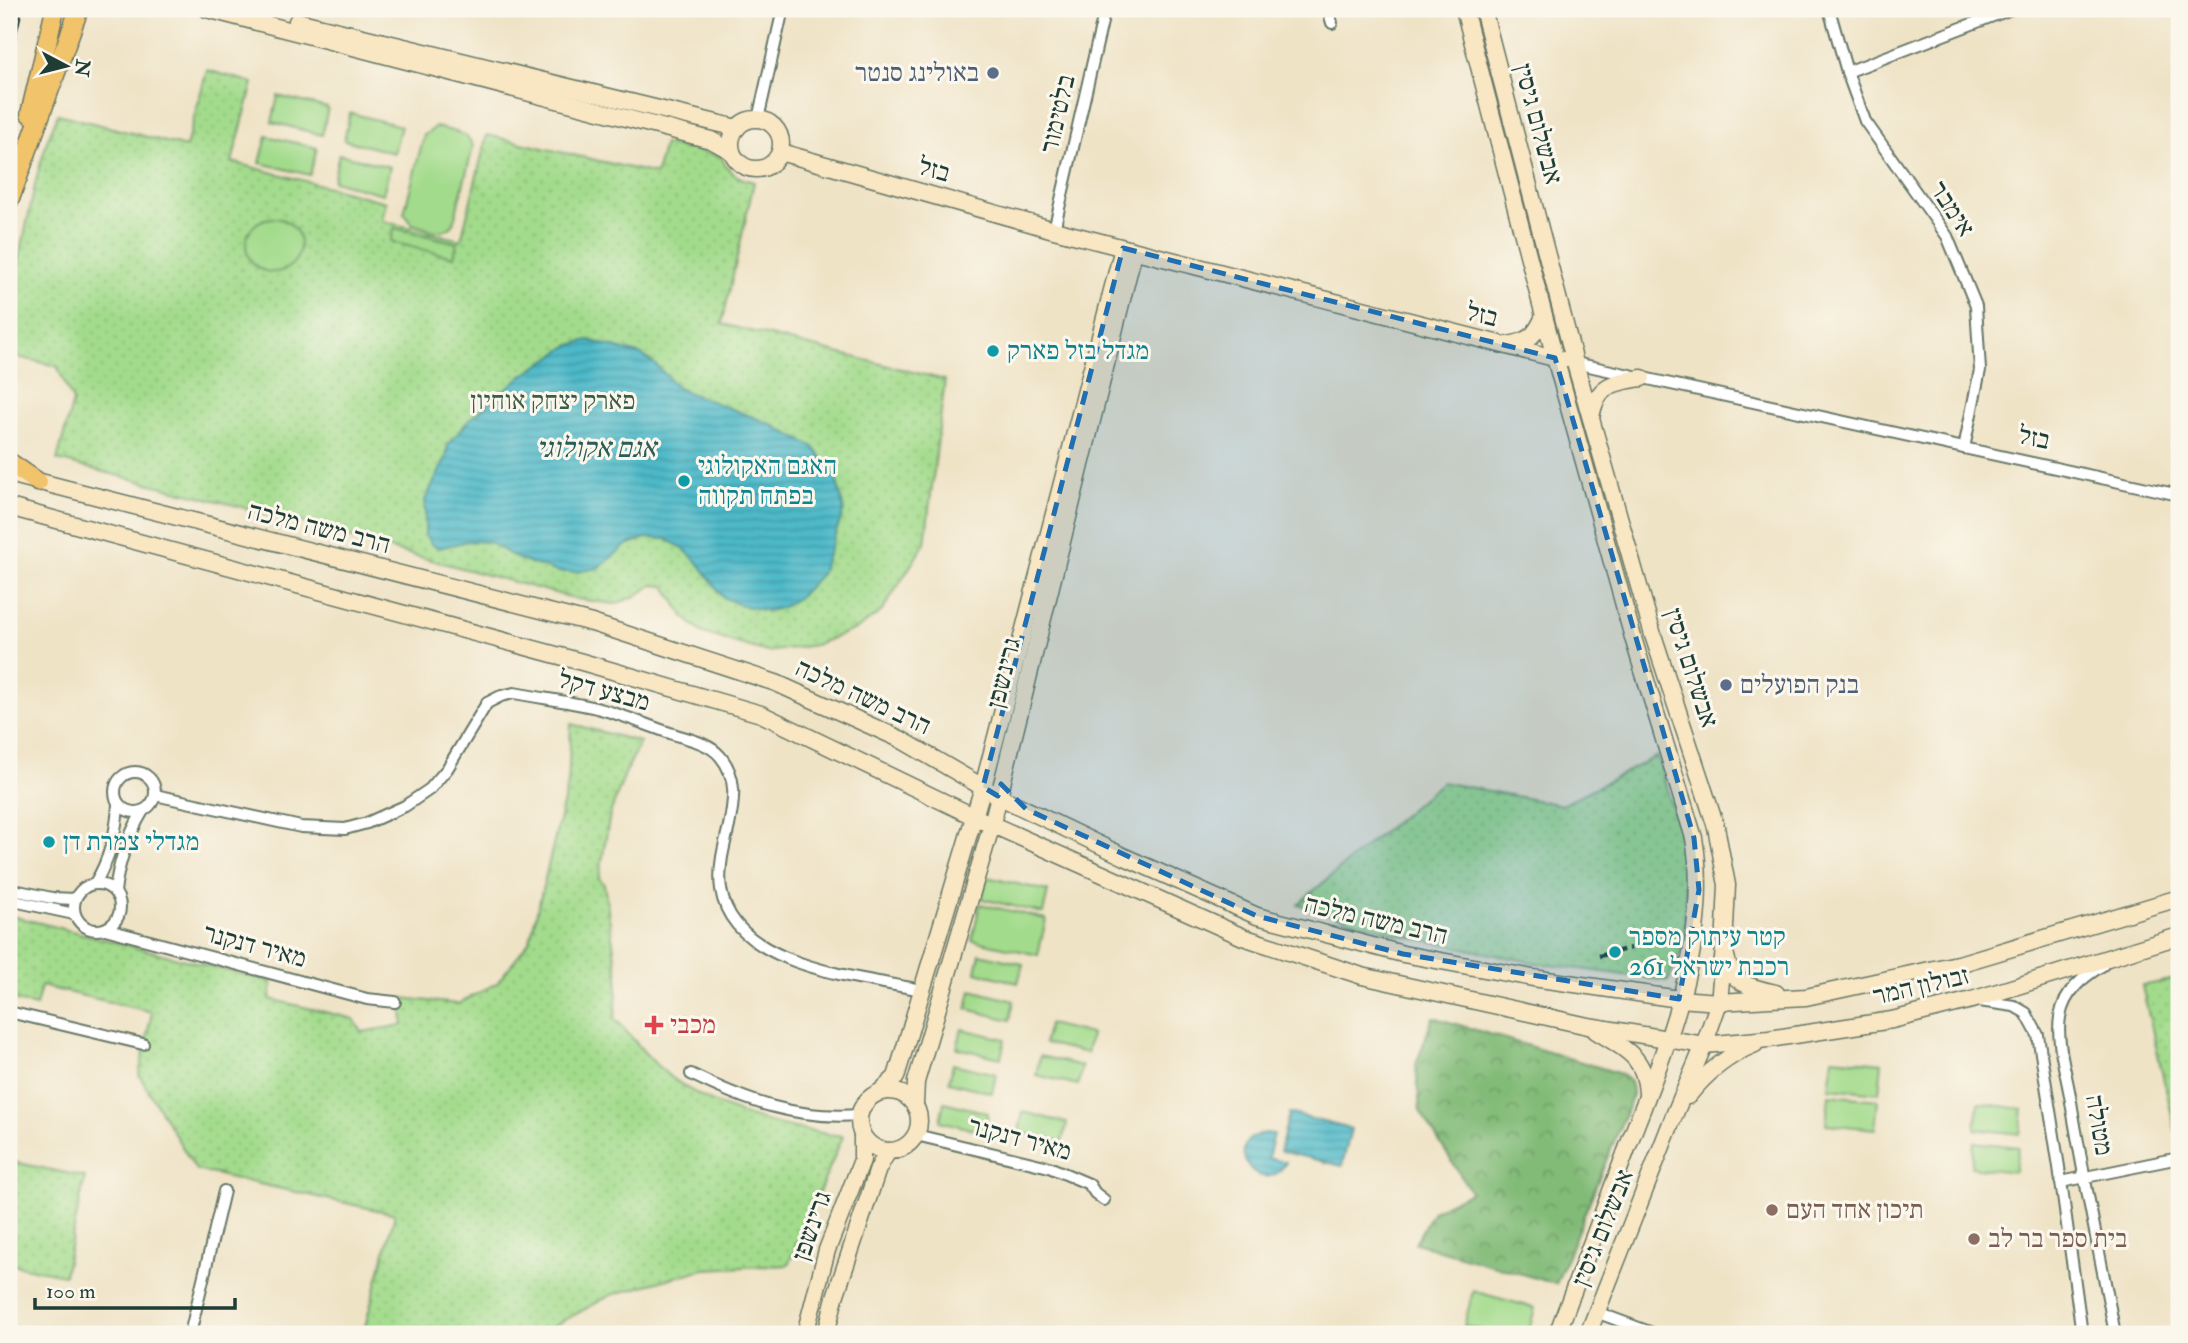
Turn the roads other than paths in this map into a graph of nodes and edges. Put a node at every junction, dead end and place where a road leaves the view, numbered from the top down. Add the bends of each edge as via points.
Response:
1 (55, 9) edge
2 (79, 9) edge
3 (207, 9) edge
4 (250, 9) edge
5 (783, 9) edge
6 (1105, 9) edge
7 (1328, 9) edge
8 (1464, 9) edge
9 (1483, 9) edge
10 (1829, 9) edge
11 (2011, 9) edge
12 (1332, 23) dead end
13 (1847, 72) junction
14 (758, 119) junction
15 (737, 128) junction
16 (732, 151) junction
17 (780, 152) junction
18 (9, 201) edge
19 (1054, 230) junction
20 (1128, 250) junction
21 (1544, 316) junction
22 (1504, 346) junction
23 (1555, 358) junction
24 (1575, 363) junction
25 (1642, 378) junction
26 (1591, 420) junction
27 (1964, 448) junction
28 (9, 462) edge
29 (9, 474) edge
30 (38, 482) junction
31 (2179, 495) edge
32 (9, 507) edge
33 (1006, 764) junction
34 (989, 765) junction
35 (957, 771) junction
36 (983, 787) junction
37 (155, 795) junction
38 (998, 796) junction
39 (943, 802) junction
40 (118, 804) junction
41 (1026, 809) junction
42 (143, 811) junction
43 (975, 817) junction
44 (992, 824) junction
45 (1021, 837) junction
46 (964, 850) junction
47 (983, 855) junction
48 (95, 883) junction
49 (9, 889) edge
50 (115, 892) junction
51 (2179, 898) edge
52 (75, 899) junction
53 (9, 900) edge
54 (74, 914) junction
55 (105, 929) junction
56 (2179, 936) edge
57 (1724, 948) junction
58 (2125, 953) junction
59 (921, 990) junction
60 (1806, 997) junction
61 (1679, 999) junction
62 (1972, 1000) junction
63 (395, 1002) dead end
64 (1719, 1002) junction
65 (9, 1012) edge
66 (1588, 1026) junction
67 (1769, 1039) junction
68 (1667, 1040) junction
69 (143, 1044) dead end
70 (1704, 1045) junction
71 (691, 1074) dead end
72 (881, 1091) junction
73 (1647, 1095) junction
74 (915, 1104) junction
75 (859, 1115) junction
76 (1673, 1118) junction
77 (862, 1133) junction
78 (916, 1135) junction
79 (888, 1151) junction
80 (2179, 1158) edge
81 (2085, 1177) junction
82 (2062, 1182) junction
83 (224, 1191) dead end
84 (1104, 1200) dead end
85 (1597, 1312) junction
86 (190, 1334) edge
87 (805, 1334) edge
88 (826, 1334) edge
89 (1557, 1334) edge
90 (1588, 1334) edge
91 (1655, 1334) edge
92 (2082, 1334) edge
93 (2115, 1334) edge

1 - 18 main road
2 - 18 main road
3 - 16 street via 685,133
4 - 15 street
5 - 14 street
6 - 19 street, בלטימור
7 - 12 street
8 - 21 street, אבשלום גיסין
9 - 24 street, אבשלום גיסין
10 - 13 street, אימבר
11 - 13 street
13 - 27 street, אימבר via 1865,121 1947,236 1976,306 1980,370
14 - 15 street
14 - 17 street via 777,130
15 - 16 street
16 - 17 street via 741,165 756,170 771,165
17 - 19 street, בזל
19 - 20 street, בזל
20 - 22 street, בזל
20 - 33 street, גרינשפן
20 - 34 street, גרינשפן
21 - 22 street via 1533,337
21 - 23 street, אבשלום גיסין
22 - 23 street, בזל
23 - 24 street, בזל
23 - 61 street, אבשלום גיסין via 1694,838 1699,890 1693,946
24 - 25 street, בזל
24 - 26 street, אבשלום גיסין
25 - 26 street via 1602,390 1596,396
25 - 27 street, בזל
26 - 57 street, אבשלום גיסין via 1653,635 1716,827 1727,885
27 - 31 street, בזל
28 - 30 main road
29 - 30 street, הרב משה מלכה
30 - 35 street, הרב משה מלכה via 604,626 776,683 900,739
32 - 39 street, הרב משה מלכה via 761,714
33 - 38 street, גרינשפן
33 - 41 street via 1009,789
34 - 35 street via 966,774
34 - 36 street, גרינשפן
35 - 36 street, הרב משה מלכה
36 - 38 street, הרב משה מלכה
36 - 43 street, גרינשפן
37 - 40 street via 148,776 130,772 116,785
37 - 42 street
37 - 59 street, מבצע דקל via 301,827 345,829 405,806 430,789 487,703 501,696 514,693 595,707 719,754 733,775 734,802 720,887 734,920 749,936 778,956 816,968
38 - 41 street, הרב משה מלכה
38 - 44 street, גרינשפן
39 - 43 street, הרב משה מלכה
39 - 46 street via 963,834
40 - 42 street via 129,812
40 - 48 street via 117,823
41 - 61 street, הרב משה מלכה via 1257,916 1403,954
42 - 50 street via 130,833
43 - 44 street, הרב משה מלכה
43 - 46 street
44 - 45 street, הרב משה מלכה
44 - 47 street, גרינשפן
45 - 47 street via 1004,841
45 - 66 street, הרב משה מלכה via 1256,941 1362,976
46 - 59 street
47 - 74 street, גרינשפן via 916,1082
48 - 50 street
48 - 52 street via 83,888
49 - 52 street
50 - 55 street via 120,911
51 - 60 street, זבולון המר via 1962,963
52 - 54 street
53 - 54 street
54 - 55 street via 83,926
55 - 63 street, מאיר דנקנר via 368,999
56 - 58 street, זבולון המר
57 - 60 street via 1727,965 1743,985
57 - 64 street, אבשלום גיסין
58 - 62 street, זבולון המר
58 - 81 street, מטולה via 2089,973 2064,1002 2060,1016
59 - 72 street via 896,1077
60 - 64 street, זבולון המר
61 - 64 street, זבולון המר
61 - 68 street, אבשלום גיסין
62 - 67 street, זבולון המר via 1892,1020
62 - 82 street, מטולה via 2014,1006 2026,1013 2038,1035
64 - 70 street, אבשלום גיסין
65 - 69 street
66 - 68 street, הרב משה מלכה
66 - 73 street via 1632,1053 1646,1076
67 - 70 street, זבולון המר
67 - 76 street via 1742,1050 1705,1076
68 - 70 street, זבולון המר
68 - 73 street, אבשלום גיסין
70 - 76 street, אבשלום גיסין
71 - 75 street via 766,1106 832,1117
72 - 74 street via 893,1090
72 - 75 street via 864,1103
73 - 89 street, אבשלום גיסין
74 - 78 street via 920,1125
75 - 77 street
76 - 85 street, אבשלום גיסין
77 - 79 street via 873,1146
77 - 87 street, גרינשפן via 862,1160 827,1250
78 - 79 street via 899,1150
78 - 84 street, מאיר דנקנר via 1049,1167 1089,1184
79 - 88 street, גרינשפן via 878,1169
80 - 81 street
81 - 82 street
81 - 93 street, מטולה
82 - 92 street, מטולה
83 - 86 street
85 - 90 street, אבשלום גיסין
85 - 91 street

